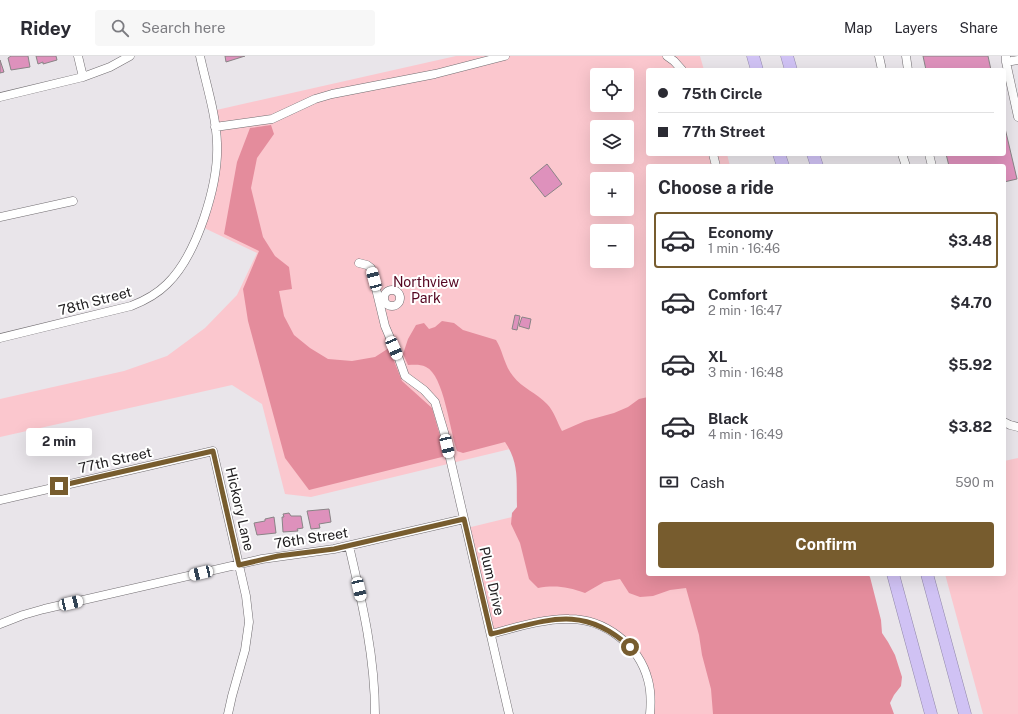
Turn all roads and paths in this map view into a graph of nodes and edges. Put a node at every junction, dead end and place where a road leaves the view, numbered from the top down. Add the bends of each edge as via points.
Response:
1 (78, 56) edge
2 (130, 56) edge
3 (200, 56) edge
4 (505, 56) edge
5 (667, 56) edge
6 (753, 56) edge
7 (787, 56) edge
8 (879, 56) edge
9 (906, 56) edge
10 (1006, 59) edge
11 (1018, 60) edge
12 (680, 68) edge
13 (756, 68) edge
14 (790, 68) edge
15 (882, 68) edge
16 (908, 68) edge
17 (83, 77) junction
18 (0, 97) edge
19 (1018, 117) edge
20 (216, 127) junction
21 (73, 201) dead end
22 (0, 217) edge
23 (359, 263) dead end
24 (0, 338) edge
25 (1006, 423) edge
26 (1018, 427) edge
27 (213, 451) joint
28 (0, 500) edge
29 (464, 519) junction
30 (349, 546) junction
31 (239, 565) junction
32 (894, 576) edge
33 (928, 576) edge
34 (0, 624) edge
35 (491, 634) junction
36 (228, 714) edge
37 (375, 714) edge
38 (509, 714) edge
39 (650, 714) edge
40 (931, 714) edge
41 (965, 714) edge

1 - 17 street
2 - 17 street
3 - 20 street
4 - 20 street via 435,74 332,94 272,119
5 - 12 street
6 - 13 highway
7 - 14 highway
8 - 15 street
9 - 16 street
10 - 11 street
10 - 19 street
17 - 18 street
20 - 24 street, 78th Street via 217,158 212,191 193,247 168,283 131,306
21 - 22 street
23 - 29 street, Plum Drive via 371,268 382,301 385,326 405,376 435,402
25 - 26 street
27 - 28 street, 77th Street
27 - 31 street, Hickory Lane
29 - 30 street, 76th Street
29 - 35 street, Plum Drive
30 - 31 street, 76th Street via 278,556
30 - 37 street via 371,647
31 - 34 street, 76th Street via 44,609
31 - 36 street, Hickory Lane via 249,622 245,650
32 - 40 highway
33 - 41 highway
35 - 38 street, Plum Drive
35 - 39 street via 569,618 608,629 630,647 643,667 650,693

